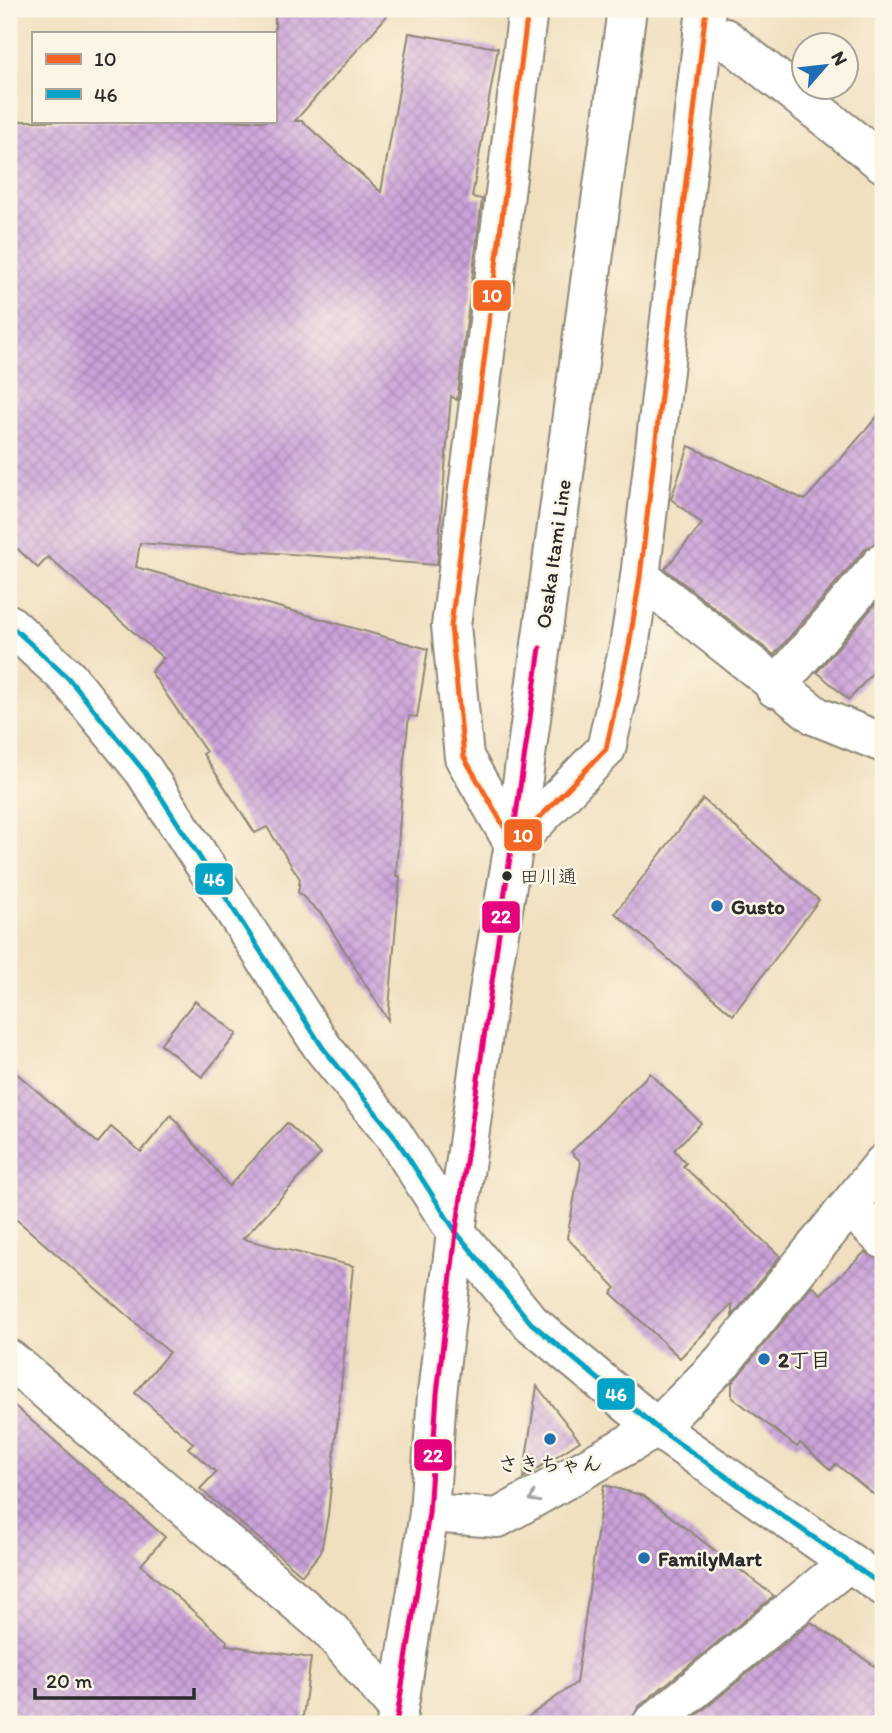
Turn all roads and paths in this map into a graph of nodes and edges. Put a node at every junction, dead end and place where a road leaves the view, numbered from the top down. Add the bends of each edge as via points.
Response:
1 (528, 9) edge
2 (627, 9) edge
3 (704, 20) edge
4 (883, 163) edge
5 (883, 562) edge
6 (640, 577) junction
7 (9, 624) edge
8 (775, 688) junction
9 (883, 743) edge
10 (514, 844) junction
11 (883, 1164) edge
12 (849, 1206) junction
13 (456, 1232) junction
14 (883, 1239) edge
15 (9, 1359) edge
16 (657, 1428) junction
17 (429, 1513) junction
18 (849, 1562) junction
19 (883, 1586) edge
20 (397, 1717) edge
21 (652, 1724) edge

1 - 10 street via 451,626 464,757
2 - 10 street, Osaka Itami Line
3 - 4 street
3 - 6 street
5 - 8 street
6 - 8 street
6 - 10 street via 606,749
7 - 13 street via 68,678 144,771 323,1048 393,1134
8 - 9 street via 816,716
10 - 13 street, Osaka Itami Line
11 - 12 street
12 - 14 street
12 - 16 street via 723,1361
13 - 16 street via 531,1323
13 - 17 street, Osaka Itami Line
15 - 20 street via 330,1630
16 -> 17 street via 498,1518
16 - 18 street
17 - 20 street, Osaka Itami Line
18 - 19 street
18 - 21 street

